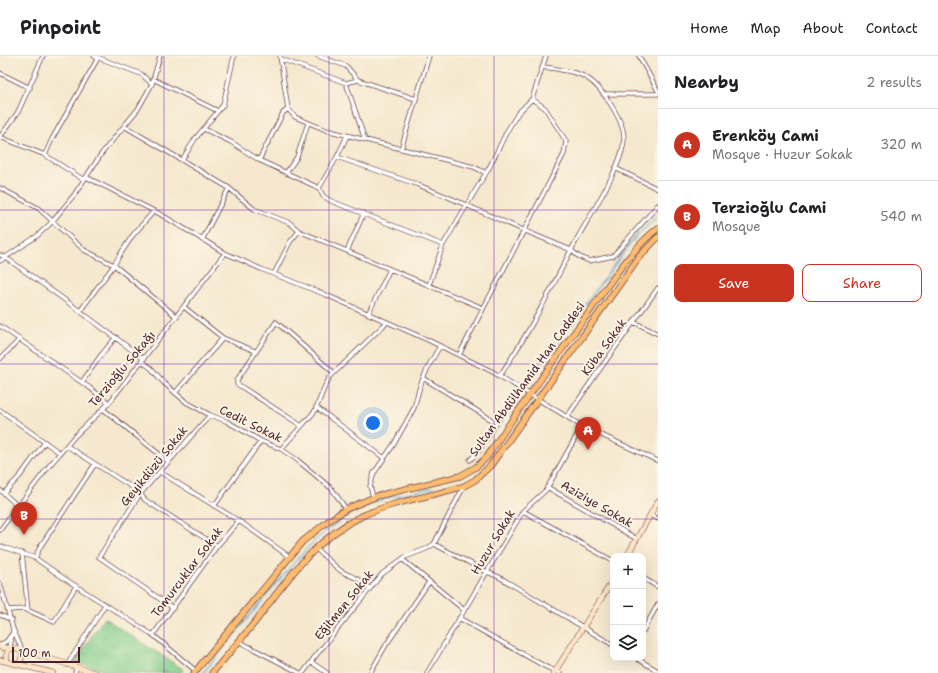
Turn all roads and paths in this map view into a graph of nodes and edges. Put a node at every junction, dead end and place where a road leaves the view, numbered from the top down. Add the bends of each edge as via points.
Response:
1 (44, 56) edge
2 (160, 56) edge
3 (234, 56) edge
4 (318, 56) edge
5 (429, 56) edge
6 (546, 56) edge
7 (639, 56) edge
8 (96, 57) edge
9 (281, 58) edge
10 (543, 67) junction
11 (0, 73) edge
12 (153, 79) junction
13 (358, 80) junction
14 (346, 83) junction
15 (152, 84) junction
16 (30, 88) junction
17 (658, 93) edge
18 (603, 94) junction
19 (416, 99) junction
20 (532, 99) junction
21 (288, 108) junction
22 (218, 110) junction
23 (308, 123) junction
24 (124, 126) junction
25 (204, 129) junction
26 (347, 136) junction
27 (0, 137) edge
28 (365, 140) junction
29 (401, 149) junction
30 (45, 155) junction
31 (337, 157) junction
32 (182, 160) junction
33 (259, 160) junction
34 (615, 168) junction
35 (286, 173) junction
36 (486, 173) junction
37 (85, 178) junction
38 (0, 188) edge
39 (229, 188) junction
40 (319, 188) junction
41 (658, 189) edge
42 (467, 205) junction
43 (658, 205) edge
44 (154, 211) junction
45 (364, 213) junction
46 (52, 222) junction
47 (658, 228) edge
48 (523, 230) junction
49 (299, 231) junction
50 (658, 237) edge
51 (202, 240) junction
52 (443, 245) junction
53 (571, 250) junction
54 (347, 251) junction
55 (225, 253) junction
56 (0, 255) edge
57 (5, 257) junction
58 (0, 261) edge
59 (114, 265) junction
60 (390, 269) junction
61 (274, 274) junction
62 (429, 286) junction
63 (658, 288) edge
64 (184, 307) junction
65 (483, 308) junction
66 (80, 311) junction
67 (368, 314) junction
68 (177, 317) junction
69 (386, 322) junction
70 (634, 322) junction
71 (0, 326) edge
72 (658, 334) edge
73 (116, 337) junction
74 (223, 338) junction
75 (20, 340) junction
76 (440, 346) junction
77 (255, 351) junction
78 (459, 355) junction
79 (0, 359) edge
80 (143, 360) junction
81 (334, 373) junction
82 (500, 376) junction
83 (423, 378) junction
84 (82, 382) junction
85 (520, 388) junction
86 (176, 392) junction
87 (530, 394) junction
88 (538, 399) junction
89 (110, 403) junction
90 (316, 407) junction
91 (103, 409) junction
92 (0, 410) edge
93 (210, 415) junction
94 (567, 417) junction
95 (497, 423) junction
96 (302, 426) junction
97 (582, 426) junction
98 (261, 441) junction
99 (46, 442) junction
100 (67, 446) junction
101 (280, 449) junction
102 (60, 453) junction
103 (384, 458) junction
104 (470, 460) dead end
105 (658, 461) edge
106 (169, 462) junction
107 (95, 464) junction
108 (160, 472) junction
109 (464, 486) junction
110 (547, 487) junction
111 (0, 490) edge
112 (4, 493) junction
113 (140, 494) junction
114 (373, 497) junction
115 (658, 501) edge
116 (18, 506) junction
117 (214, 506) junction
118 (346, 509) junction
119 (524, 510) junction
120 (650, 515) junction
121 (658, 519) edge
122 (239, 521) junction
123 (0, 530) edge
124 (637, 539) junction
125 (434, 544) junction
126 (0, 546) edge
127 (217, 546) junction
128 (315, 548) junction
129 (22, 553) junction
130 (629, 553) edge
131 (290, 557) junction
132 (35, 558) junction
133 (402, 559) junction
134 (610, 559) edge
135 (487, 572) junction
136 (646, 580) edge
137 (429, 582) junction
138 (0, 583) edge
139 (610, 585) edge
140 (76, 586) junction
141 (658, 587) edge
142 (370, 589) junction
143 (658, 604) edge
144 (105, 605) junction
145 (173, 608) junction
146 (8, 610) junction
147 (464, 610) junction
148 (28, 611) junction
149 (0, 615) edge
150 (459, 618) junction
151 (12, 620) junction
152 (646, 626) edge
153 (583, 627) junction
154 (13, 629) junction
155 (12, 634) junction
156 (153, 635) junction
157 (240, 642) junction
158 (610, 642) edge
159 (0, 646) edge
160 (10, 648) junction
161 (22, 650) junction
162 (0, 660) edge
163 (7, 661) junction
164 (641, 661) edge
165 (311, 662) junction
166 (19, 664) junction
167 (67, 665) junction
168 (75, 670) edge
169 (32, 671) edge
170 (658, 671) edge
171 (195, 672) edge
172 (557, 672) edge
173 (53, 673) edge
174 (94, 673) edge
175 (212, 673) edge
176 (302, 673) edge
177 (327, 673) edge
178 (370, 673) edge
179 (428, 673) edge

1 - 16 street
2 - 12 street
3 - 22 street via 223,105
4 - 13 street via 346,66
5 - 19 street
6 - 10 street
7 - 17 street
8 - 15 street via 141,74
8 - 30 street
9 - 14 street
9 - 21 street
10 - 18 street via 587,78
10 - 20 street
11 - 16 street
12 - 15 street
12 - 22 street
13 - 14 street
13 - 19 street
14 - 28 street
15 - 24 street via 138,109
16 - 27 street via 18,112
17 - 18 street
18 - 34 street via 620,122 624,138
19 - 29 street
20 - 36 street via 506,130
20 - 48 street via 545,108 566,141 564,154
21 - 23 street via 295,117
21 - 33 street
22 - 25 street
23 - 26 street
23 - 35 street via 297,156
24 - 32 street
24 - 37 street
25 - 32 street
25 - 33 street
26 - 28 street
26 - 31 street
27 - 30 street
28 - 29 street
29 - 36 street via 474,167
30 - 37 street
31 - 40 street
31 - 42 street via 416,184
32 - 39 street
33 - 35 street
34 - 41 street
34 - 53 street
35 - 40 street
36 - 42 street
37 - 44 street
37 - 46 street
38 - 46 street via 38,208
39 - 49 street via 254,209 290,223
39 - 51 street
40 - 45 street via 323,196 331,201
42 - 48 street
42 - 52 street
43 - 53 street via 613,256 589,261
44 - 51 street
44 - 59 street via 133,235
45 - 52 street
45 - 54 street
46 - 57 street via 37,236
46 - 59 street via 84,250
47 - 87 main road, Sultan Abdülhamid Han Caddesi via 648,235 620,268
48 - 53 street
48 - 65 street
49 - 54 street
49 - 61 street via 290,242
50 - 88 main road, Sultan Abdülhamid Han Caddesi via 639,258
51 - 55 street
52 - 62 street
53 - 82 street via 533,323
54 - 60 street
55 - 61 street
55 - 64 street, Terzioğlu Sokağı
56 - 57 street, Cedit Sokak
57 - 58 street
57 - 66 street, Cedit Sokak
59 - 66 street
59 - 68 street
60 - 62 street
60 - 67 street
61 - 67 street
62 - 65 street
63 - 70 street, Küba Sokak
64 - 68 street, Terzioğlu Sokağı
64 - 74 street
65 - 78 street
66 - 73 street, Cedit Sokak
67 - 69 street
68 - 80 street, Terzioğlu Sokağı
69 - 76 street
69 - 81 street
70 - 72 street
70 - 94 street, Küba Sokak
71 - 75 street
73 - 80 street, Cedit Sokak
73 - 84 street
74 - 77 street
74 - 86 street
75 - 79 street
75 - 84 street
76 - 78 street
76 - 83 street
77 - 81 street via 276,322
77 - 96 street via 237,384
78 - 82 street
80 - 86 street, Cedit Sokak
80 - 89 street, Terzioğlu Sokağı
81 - 90 street
82 - 85 street
83 - 95 street
83 - 103 street via 414,408
84 - 89 street
85 - 87 street
85 - 95 street
86 - 93 street, Cedit Sokak via 186,402
87 - 88 street
87 - 114 main road, Sultan Abdülhamid Han Caddesi via 487,457 476,467 460,476
88 - 94 street
88 - 109 main road, Sultan Abdülhamid Han Caddesi via 491,465 475,480
89 - 91 street, Terzioğlu Sokağı
90 - 96 street
90 - 103 street
91 - 100 street, Terzioğlu Sokağı
91 - 106 street
92 - 99 street
93 - 98 street, Cedit Sokak
93 - 106 street, Geyikdüzü Sokak
94 - 97 street
95 - 104 street
96 - 101 street
97 - 105 street
97 - 110 street, Huzur Sokak
98 - 101 street, Cedit Sokak
98 - 117 street
99 - 102 street
99 - 112 street
100 - 102 street, Terzioğlu Sokağı
100 - 107 street
101 - 118 street, Cedit Sokak via 332,489
102 - 116 street, Terzioğlu Sokağı
103 - 114 street via 374,473 370,486
106 - 108 street, Geyikdüzü Sokak
107 - 113 street
107 - 132 street
108 - 113 street, Geyikdüzü Sokak
108 - 117 street
109 - 125 street
109 - 128 main road, Sultan Abdülhamid Han Caddesi via 376,511 347,525
110 - 119 street, Huzur Sokak
110 - 124 street, Aziziye Sokak
111 - 112 street
112 - 116 street
113 - 127 street
113 - 145 street, Geyikdüzü Sokak via 99,557
114 - 118 main road, Sultan Abdülhamid Han Caddesi
115 - 120 main road
116 - 123 street, Terzioğlu Sokağı
117 - 122 street
118 - 131 main road, Sultan Abdülhamid Han Caddesi via 315,531
119 - 134 street
119 - 135 street, Huzur Sokak
120 - 121 street
120 - 124 main road
122 - 127 street, Tomurcuklar Sokak
122 - 131 street
124 - 130 main road
125 - 133 street, Eğitmen Sokak
125 - 135 street
126 - 129 street
127 - 145 street, Tomurcuklar Sokak
128 - 142 street via 343,572 358,579
128 - 157 main road, Sultan Abdülhamid Han Caddesi via 306,556
129 - 132 street
129 - 148 street
131 - 171 main road, Sultan Abdülhamid Han Caddesi
132 - 140 street
133 - 137 street
133 - 142 street, Eğitmen Sokak via 382,574
135 - 147 street, Huzur Sokak
135 - 153 street
136 - 141 street
137 - 147 street
137 - 178 street
138 - 146 street
139 - 153 main road
140 - 144 street
140 - 148 street via 54,622
142 - 165 street, Eğitmen Sokak
143 - 152 street
144 - 156 street
144 - 167 street
145 - 156 street, Tomurcuklar Sokak
146 - 148 street
146 - 151 street
147 - 150 street, Huzur Sokak
149 - 151 street
150 - 172 street
150 - 179 street, Huzur Sokak
151 - 154 street
153 - 158 street
153 - 172 main road
154 - 155 street
154 - 161 street
155 - 159 street
155 - 160 street
156 - 171 street
157 - 175 main road, Sultan Abdülhamid Han Caddesi
157 - 176 street
159 - 160 main road
160 - 161 main road
160 - 163 main road via 7,652
161 - 166 main road via 22,660
161 - 167 main road
162 - 163 main road
163 - 166 main road
164 - 170 street
165 - 176 street, Eğitmen Sokak
165 - 177 street
166 - 169 main road
167 - 168 main road
168 - 174 main road
169 - 173 main road

